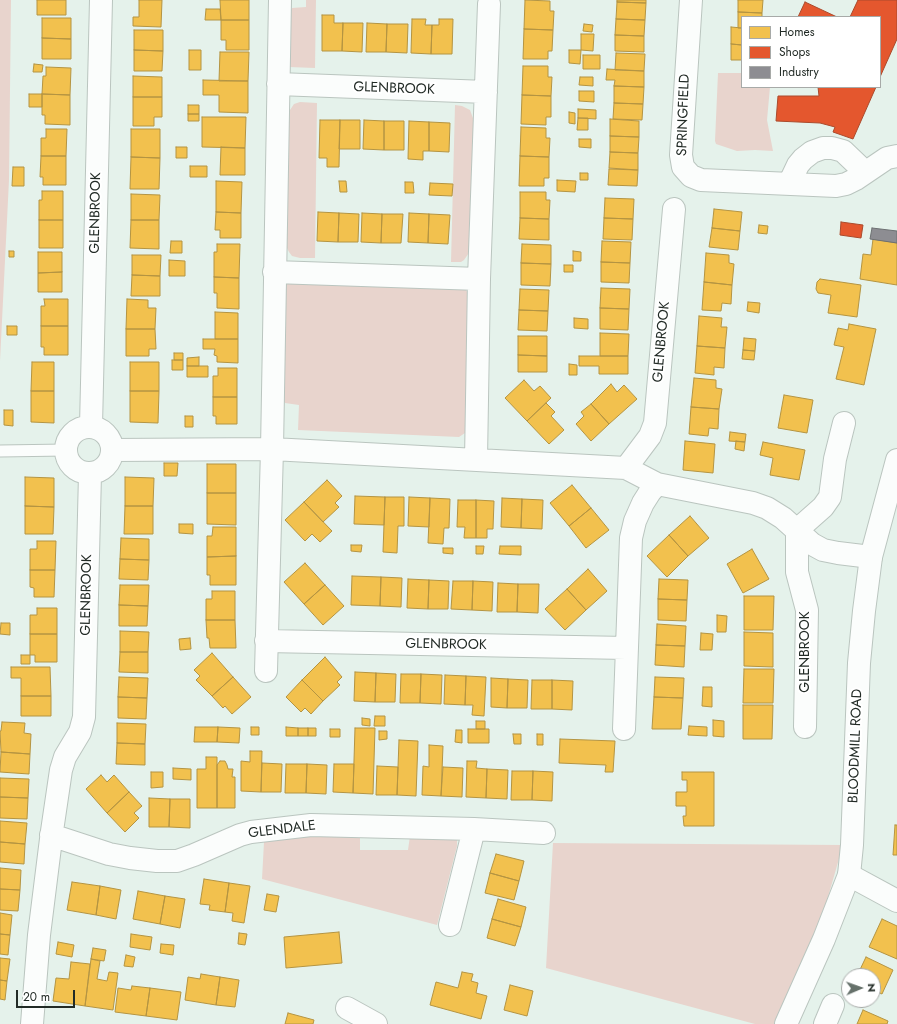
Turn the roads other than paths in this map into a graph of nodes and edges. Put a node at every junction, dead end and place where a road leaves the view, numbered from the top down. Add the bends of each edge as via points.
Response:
1 (101, 0) edge
2 (280, 0) edge
3 (691, 0) edge
4 (489, 4) dead end
5 (278, 84) junction
6 (486, 92) junction
7 (897, 156) edge
8 (865, 172) junction
9 (789, 184) junction
10 (674, 209) dead end
11 (274, 272) junction
12 (480, 279) junction
13 (844, 423) dead end
14 (91, 426) junction
15 (272, 449) junction
16 (66, 450) junction
17 (113, 450) junction
18 (0, 451) edge
19 (476, 460) junction
20 (897, 460) edge
21 (626, 468) junction
22 (90, 474) junction
23 (657, 484) junction
24 (797, 530) junction
25 (871, 557) junction
26 (266, 641) junction
27 (626, 648) junction
28 (266, 671) dead end
29 (805, 727) dead end
30 (624, 728) dead end
31 (474, 829) junction
32 (544, 833) dead end
33 (51, 835) junction
34 (849, 875) junction
35 (897, 901) edge
36 (450, 925) dead end
37 (347, 1008) dead end
38 (32, 1024) edge
39 (376, 1024) edge
40 (786, 1024) edge

1 - 14 street, GLENBROOK
2 - 5 street
3 - 9 street, SPRINGFIELD via 681,155 683,167 691,176 700,180
4 - 6 street
5 - 6 street, GLENBROOK
5 - 11 street
6 - 12 street
7 - 8 street, SPRINGFIELD via 887,158
8 - 9 street, SPRINGFIELD via 846,184 836,186
8 - 9 street via 843,151 823,148 812,152 800,162
10 - 21 street, GLENBROOK via 655,423 650,436
11 - 12 street
11 - 15 street
12 - 19 street
13 - 24 street via 835,459 830,497 823,507
14 - 16 street via 75,431 67,443
14 - 17 street via 108,436
15 - 17 street
15 - 19 street
15 - 26 street
16 - 18 lane
16 - 22 street via 67,458 76,470
17 - 22 street via 112,457 104,469
19 - 21 street
20 - 25 street, BLOODMILL ROAD
21 - 23 street
22 - 33 street, GLENBROOK via 84,717 80,732 64,759
23 - 24 street via 753,502 767,508
23 - 27 street via 643,503 631,538
24 - 25 street via 823,550
24 - 29 street, GLENBROOK via 797,572 807,610
25 - 34 street, BLOODMILL ROAD via 859,663
26 - 27 street, GLENBROOK
26 - 28 street
27 - 30 street
31 - 32 street, GLENDALE
31 - 33 street, GLENDALE via 311,825 287,827 240,835 177,861 109,854
31 - 36 street
33 - 38 street
34 - 35 street
34 - 40 street, BLOODMILL ROAD
37 - 39 street

